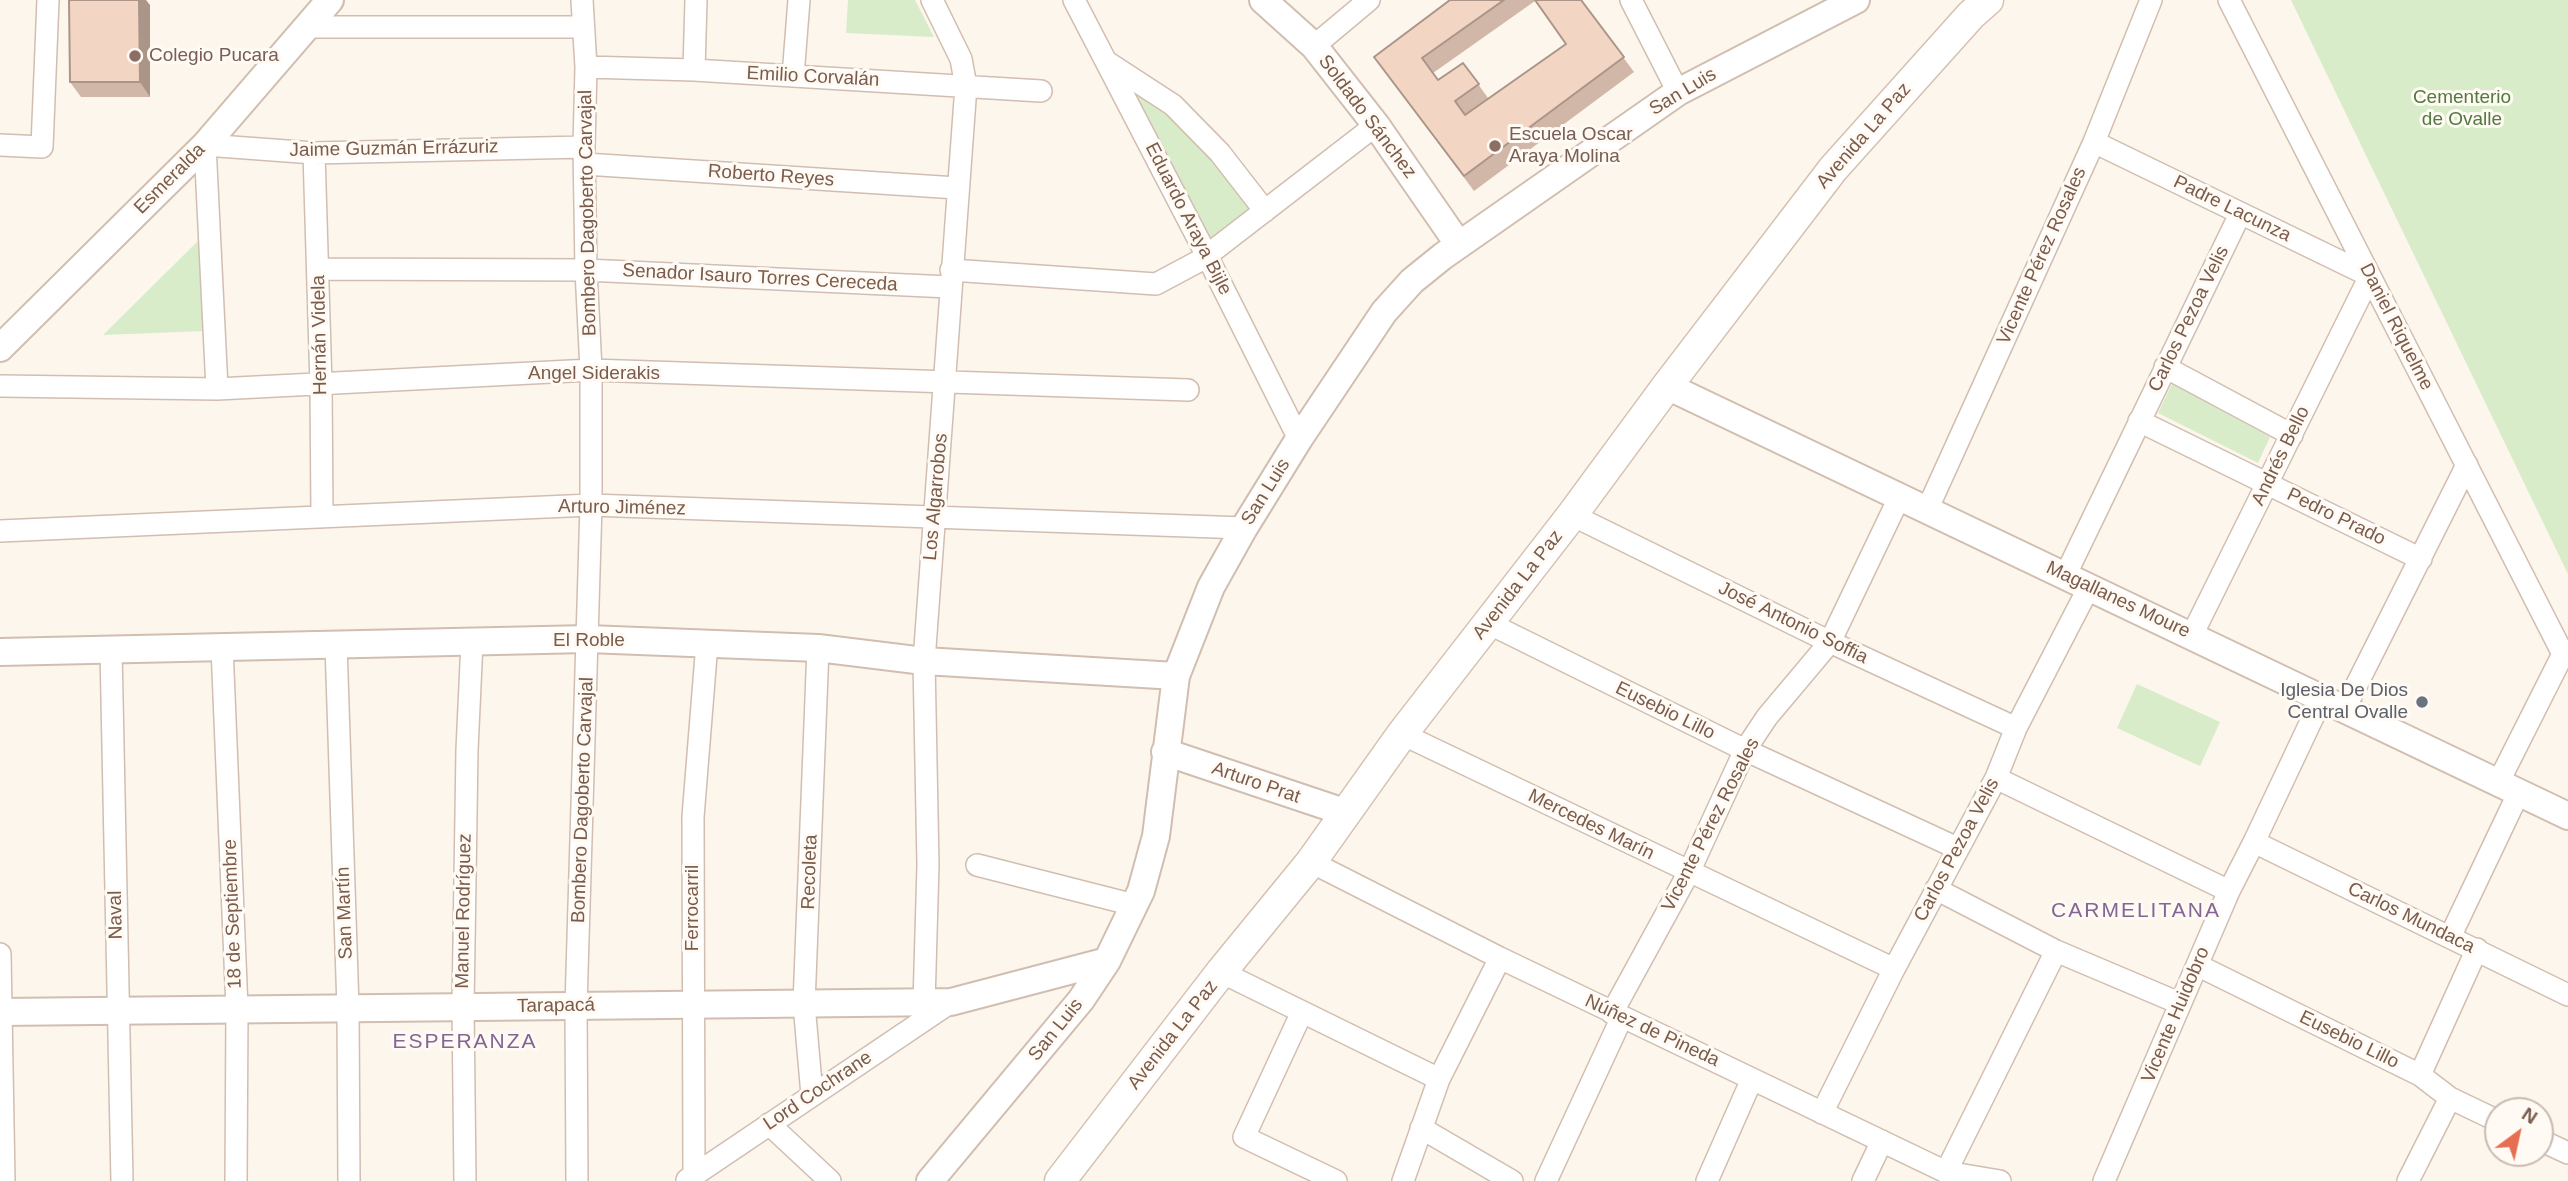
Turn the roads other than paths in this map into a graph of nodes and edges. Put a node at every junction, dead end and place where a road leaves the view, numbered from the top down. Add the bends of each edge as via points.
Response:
1 (48, 0) edge
2 (330, 0) edge
3 (582, 0) edge
4 (696, 0) edge
5 (799, 0) edge
6 (932, 0) edge
7 (1074, 0) edge
8 (1264, 0) edge
9 (1369, 0) edge
10 (1631, 0) edge
11 (1856, 0) edge
12 (2151, 0) edge
13 (2230, 0) edge
14 (1975, 5) edge
15 (305, 27) junction
16 (582, 27) junction
17 (1314, 46) junction
18 (1105, 61) junction
19 (586, 67) junction
20 (694, 70) junction
21 (793, 76) junction
22 (966, 86) junction
23 (1041, 91) dead end
24 (1678, 92) junction
25 (1376, 125) junction
26 (2094, 142) junction
27 (0, 145) edge
28 (205, 145) junction
29 (314, 153) junction
30 (584, 155) junction
31 (957, 188) junction
32 (1265, 211) junction
33 (2240, 214) junction
34 (1459, 245) junction
35 (1207, 256) junction
36 (318, 269) junction
37 (586, 270) junction
38 (2370, 276) junction
39 (950, 279) junction
40 (0, 348) edge
41 (2165, 367) junction
42 (591, 370) junction
43 (945, 383) junction
44 (321, 385) junction
45 (0, 386) edge
46 (1667, 386) junction
47 (216, 389) junction
48 (1188, 390) dead end
49 (2139, 421) junction
50 (2292, 435) junction
51 (1299, 439) junction
52 (2467, 465) junction
53 (2268, 484) junction
54 (1899, 498) junction
55 (591, 505) junction
56 (1927, 510) junction
57 (1572, 515) junction
58 (322, 517) junction
59 (933, 517) junction
60 (1244, 528) junction
61 (0, 531) edge
62 (2421, 559) junction
63 (2065, 576) junction
64 (2089, 587) junction
65 (1488, 623) junction
66 (2192, 635) junction
67 (588, 639) junction
68 (472, 642) junction
69 (1830, 642) junction
70 (707, 643) junction
71 (336, 645) junction
72 (222, 647) junction
73 (818, 648) junction
74 (111, 650) junction
75 (0, 652) edge
76 (924, 661) junction
77 (1176, 676) junction
78 (2334, 703) junction
79 (2016, 728) junction
80 (1402, 734) junction
81 (1745, 750) junction
82 (1165, 752) junction
83 (1996, 778) junction
84 (2508, 787) junction
85 (1347, 813) junction
86 (2568, 816) edge
87 (2254, 842) junction
88 (1957, 848) junction
89 (1311, 862) junction
90 (977, 865) dead end
91 (1689, 872) junction
92 (1936, 889) junction
93 (2229, 891) junction
94 (1134, 905) junction
95 (2450, 937) junction
96 (2477, 949) junction
97 (2056, 951) junction
98 (0, 954) edge
99 (1500, 958) junction
100 (1107, 961) junction
101 (2197, 965) junction
102 (1894, 970) junction
103 (1221, 972) junction
104 (2568, 995) edge
105 (951, 1002) junction
106 (924, 1003) junction
107 (2179, 1003) junction
108 (804, 1004) junction
109 (693, 1005) junction
110 (576, 1006) junction
111 (463, 1007) junction
112 (348, 1008) junction
113 (237, 1009) junction
114 (118, 1010) junction
115 (1, 1012) edge
116 (1302, 1012) junction
117 (1617, 1015) junction
118 (2420, 1074) junction
119 (1439, 1079) junction
120 (1752, 1079) junction
121 (811, 1095) junction
122 (2450, 1098) junction
123 (1822, 1113) junction
124 (2484, 1114) edge
125 (769, 1124) junction
126 (1421, 1128) junction
127 (1882, 1141) junction
128 (1946, 1172) junction
129 (690, 1177) edge
130 (4, 1181) edge
131 (122, 1181) edge
132 (236, 1181) edge
133 (349, 1181) edge
134 (465, 1181) edge
135 (577, 1181) edge
136 (830, 1181) edge
137 (930, 1181) edge
138 (1060, 1181) edge
139 (1336, 1181) edge
140 (1403, 1181) edge
141 (1512, 1181) edge
142 (1546, 1181) edge
143 (1707, 1181) edge
144 (1863, 1181) edge
145 (2000, 1181) edge
146 (2104, 1181) edge
147 (2408, 1181) edge

1 - 27 street via 42,147
2 - 15 street, Esmeralda
3 - 16 street, Bombero Dagoberto Carvajal
4 - 20 street
5 - 21 street
6 - 22 street, Los Algarrobos via 961,59
7 - 18 street, Eduardo Araya Bijle
8 - 17 street, Soldado Sánchez
9 - 17 street
10 - 24 street
11 - 24 street, San Luis
12 - 26 street, Vicente Pérez Rosales
13 - 38 street, Daniel Riquelme
14 - 46 main road, Avenida La Paz via 1832,169
15 - 16 street
15 - 28 street, Esmeralda
16 - 19 street, Bombero Dagoberto Carvajal
17 - 25 street, Soldado Sánchez
18 - 32 street via 1173,105 1220,153
18 - 35 street, Eduardo Araya Bijle
19 - 20 street, Emilio Corvalán
19 - 30 street, Bombero Dagoberto Carvajal
20 - 21 street, Emilio Corvalán
21 - 22 street, Emilio Corvalán
22 - 23 street, Emilio Corvalán
22 - 31 street, Los Algarrobos
24 - 34 street, San Luis
25 - 32 street, Senador Isauro Torres Cereceda
25 - 34 street, Soldado Sánchez
26 - 33 street, Padre Lacunza
26 - 56 street, Vicente Pérez Rosales
28 - 29 street, Jaime Guzmán Errázuriz
28 - 40 street, Esmeralda
28 - 47 street
29 - 30 street, Jaime Guzmán Errázuriz
29 - 36 street, Hernán Videla
30 - 31 street, Roberto Reyes
30 - 37 street, Bombero Dagoberto Carvajal
31 - 39 street, Los Algarrobos
32 - 35 street, Senador Isauro Torres Cereceda
33 - 38 street, Padre Lacunza
33 - 41 street, Carlos Pezoa Velis
34 - 51 street, San Luis via 1412,281 1384,312
35 - 39 street, Senador Isauro Torres Cereceda via 1156,284
35 - 51 street, Eduardo Araya Bijle
36 - 37 street, Senador Isauro Torres Cereceda
36 - 44 street, Hernán Videla
37 - 39 street, Senador Isauro Torres Cereceda
37 - 42 street, Bombero Dagoberto Carvajal
38 - 50 street, Andrés Bello
38 - 52 street, Daniel Riquelme
39 - 43 street, Los Algarrobos
41 - 49 street, Carlos Pezoa Velis
41 - 50 street
42 - 43 street, Angel Siderakis
42 - 44 street, Angel Siderakis
42 - 55 street, Bombero Dagoberto Carvajal
43 - 48 street, Angel Siderakis
43 - 59 street, Los Algarrobos
44 - 47 street, Angel Siderakis
44 - 58 street, Hernán Videla
45 - 47 street, Angel Siderakis
46 - 54 street, Magallanes Moure
46 - 57 main road, Avenida La Paz
49 - 53 street, Pedro Prado
49 - 63 street, Carlos Pezoa Velis
50 - 53 street, Andrés Bello
51 - 60 street, San Luis
52 - 62 street, Vicente Huidobro
52 - 84 street, Daniel Riquelme via 2563,654
53 - 62 street, Pedro Prado
53 - 66 street, Andrés Bello
54 - 56 street, Magallanes Moure
54 - 69 street, Vicente Pérez Rosales
55 - 58 street, Arturo Jiménez
55 - 59 street, Arturo Jiménez
55 - 67 street, Bombero Dagoberto Carvajal
56 - 63 street, Magallanes Moure
57 - 65 main road, Avenida La Paz
57 - 69 street, José Antonio Soffia
58 - 61 street, Arturo Jiménez
59 - 60 street, Arturo Jiménez
59 - 76 street, Los Algarrobos
60 - 77 street, San Luis via 1211,587
62 - 78 street, Vicente Huidobro
63 - 64 street, Magallanes Moure
64 - 66 street, Magallanes Moure
64 - 79 street, Carlos Pezoa Velis
65 - 80 main road, Avenida La Paz
65 - 81 street, Eusebio Lillo
66 - 78 street, Magallanes Moure
67 - 68 street, El Roble
67 - 70 street, El Roble
67 - 110 street, Bombero Dagoberto Carvajal
68 - 71 street, El Roble
68 - 111 street, Manuel Rodríguez
69 - 79 street, José Antonio Soffia
69 - 81 street, Vicente Pérez Rosales
70 - 73 street, El Roble
70 - 109 street, Ferrocarril via 693,817
71 - 72 street, El Roble
71 - 112 street, San Martín
72 - 74 street, El Roble
72 - 113 street, 18 de Septiembre
73 - 76 street, El Roble
73 - 108 street, Recoleta
74 - 75 street, El Roble
74 - 114 street, Naval
76 - 77 street, El Roble
76 - 106 street, Los Algarrobos via 928,865
77 - 82 street, San Luis
78 - 84 street, Magallanes Moure
78 - 87 street, Vicente Huidobro
79 - 83 street, Carlos Pezoa Velis
80 - 85 main road, Avenida La Paz
80 - 91 street, Mercedes Marín
81 - 88 street, Eusebio Lillo
81 - 91 street, Vicente Pérez Rosales
82 - 85 street, Arturo Prat
82 - 94 street, San Luis via 1156,836
83 - 88 street, Carlos Pezoa Velis
83 - 93 street
84 - 86 street, Magallanes Moure
84 - 95 street
85 - 89 main road, Avenida La Paz
87 - 93 street, Vicente Huidobro
87 - 95 street, Carlos Mundaca
88 - 92 street, Carlos Pezoa Velis
89 - 99 street, Núñez de Pineda
89 - 103 main road, Avenida La Paz
90 - 94 street
91 - 102 street, Mercedes Marín
91 - 117 street, Vicente Pérez Rosales
92 - 97 street
92 - 102 street, Carlos Pezoa Velis
93 - 101 street, Vicente Huidobro
94 - 100 street, San Luis
95 - 96 street, Carlos Mundaca
96 - 104 street, Carlos Mundaca
96 - 118 street
97 - 107 street
97 - 128 street
98 - 115 street
99 - 117 street, Núñez de Pineda
99 - 119 street
100 - 105 street, Tarapacá
100 - 137 street, San Luis via 1081,1000
101 - 107 street, Vicente Huidobro
101 - 118 street, Eusebio Lillo
102 - 123 street, Carlos Pezoa Velis
103 - 116 street
103 - 138 main road, Avenida La Paz
105 - 106 street, Tarapacá
105 - 121 street, Lord Cochrane
106 - 108 street, Tarapacá
107 - 146 street, Vicente Huidobro
108 - 109 street, Tarapacá
108 - 121 street, Recoleta
109 - 110 street, Tarapacá
109 - 129 street, Ferrocarril
110 - 111 street, Tarapacá
110 - 135 street, Bombero Dagoberto Carvajal
111 - 112 street, Tarapacá
111 - 134 street, Manuel Rodríguez
112 - 113 street, Tarapacá
112 - 133 street, San Martín
113 - 114 street, Tarapacá
113 - 132 street, 18 de Septiembre
114 - 115 street, Tarapacá
114 - 131 street, Naval
115 - 130 street
116 - 119 street
116 - 139 street via 1244,1137
117 - 120 street, Núñez de Pineda
117 - 142 street, Vicente Pérez Rosales
118 - 122 street, Eusebio Lillo
119 - 126 street
120 - 123 street, Núñez de Pineda
120 - 143 street
121 - 125 street, Lord Cochrane
122 - 124 street, Eusebio Lillo
122 - 147 street
123 - 127 street, Núñez de Pineda
125 - 129 street, Lord Cochrane
125 - 136 street
126 - 140 street
126 - 141 street
127 - 128 street, Núñez de Pineda
127 - 144 street
128 - 145 street, Núñez de Pineda

